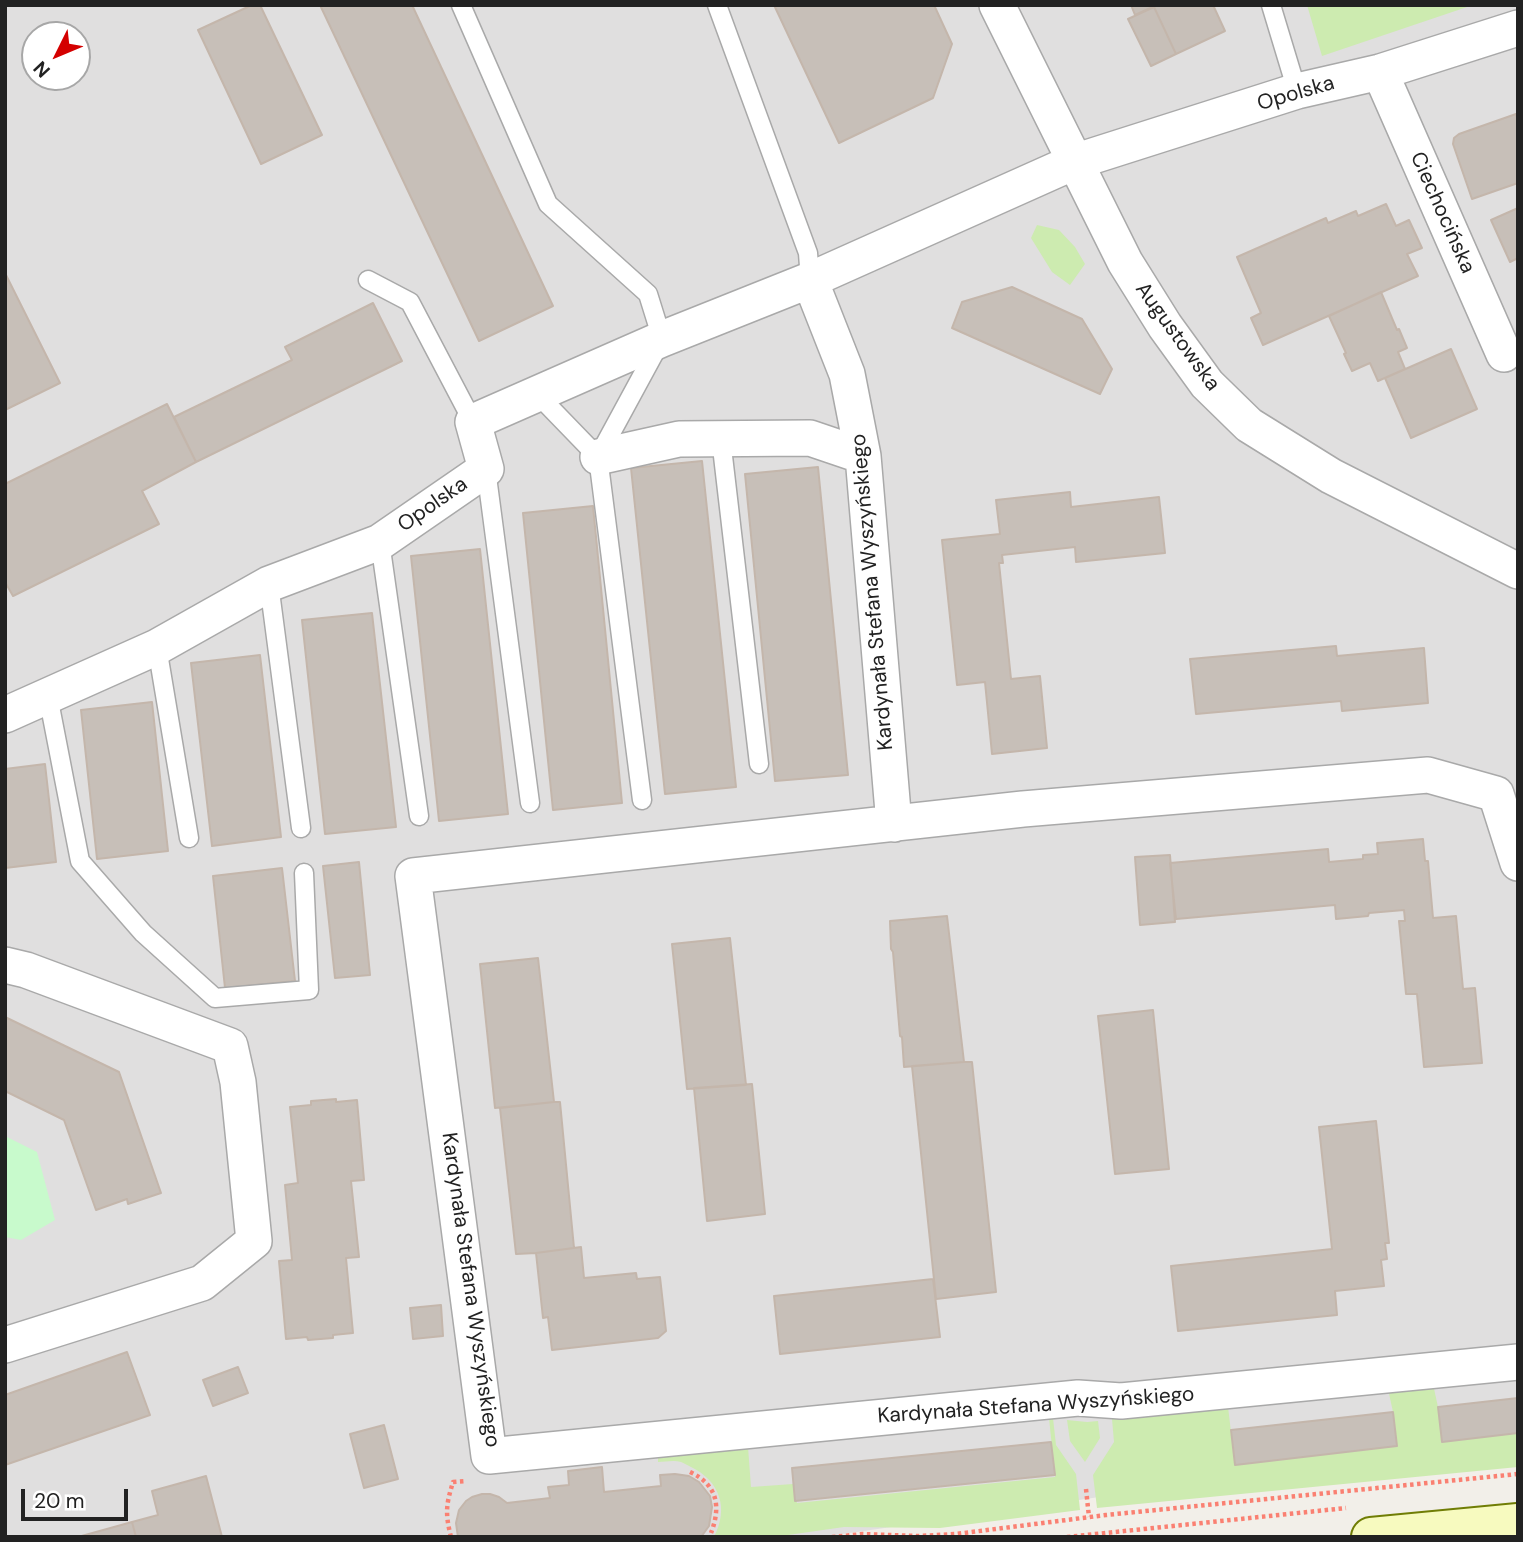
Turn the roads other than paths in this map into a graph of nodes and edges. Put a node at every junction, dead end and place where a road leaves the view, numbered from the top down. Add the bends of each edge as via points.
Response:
1 (461, 5) edge
2 (717, 5) edge
3 (997, 5) edge
4 (1271, 5) edge
5 (1518, 28) edge
6 (1380, 72) junction
7 (1297, 91) junction
8 (1074, 162) junction
9 (810, 279) junction
10 (368, 280) dead end
11 (662, 339) junction
12 (1504, 354) dead end
13 (537, 394) junction
14 (473, 422) junction
15 (721, 439) junction
16 (863, 456) junction
17 (598, 457) junction
18 (486, 469) junction
19 (380, 542) junction
20 (1518, 571) edge
21 (269, 584) junction
22 (157, 648) junction
23 (48, 696) junction
24 (5, 715) edge
25 (759, 764) dead end
26 (642, 800) dead end
27 (530, 803) dead end
28 (419, 816) dead end
29 (894, 824) junction
30 (301, 828) dead end
31 (188, 838) dead end
32 (1518, 863) edge
33 (304, 873) dead end
34 (5, 965) edge
35 (5, 1345) edge
36 (1518, 1362) edge
37 (1518, 1523) edge
38 (1371, 1537) edge

1 - 11 lane via 548,204 648,294
2 - 9 lane via 808,253
3 - 8 street, Augustowska
4 - 7 lane
5 - 6 street, Opolska
6 - 7 street, Opolska
6 - 12 street, Ciechocińska
7 - 8 street, Opolska
8 - 9 street
8 - 20 street, Augustowska via 1125,262 1165,326 1207,384 1249,425 1331,476
9 - 11 street
9 - 16 street, Kardynała Stefana Wyszyńskiego via 847,374
10 - 14 lane via 410,302
11 - 13 street
11 - 17 lane
13 - 14 street
13 - 17 lane
14 - 18 street, Opolska
15 - 16 street via 810,438
15 - 17 street via 679,439
15 - 25 lane
16 - 29 street, Kardynała Stefana Wyszyńskiego
17 - 26 lane
18 - 19 street, Opolska
18 - 27 lane
19 - 21 street, Opolska
19 - 28 lane
21 - 22 street, Opolska
21 - 30 lane
22 - 23 street, Opolska
22 - 31 lane
23 - 24 street, Opolska
23 - 33 lane via 80,861 143,933 215,998 309,990
29 - 32 street, Kardynała Stefana Wyszyńskiego via 1429,775 1496,794
29 - 36 street, Kardynała Stefana Wyszyńskiego via 413,876 489,1456 1064,1399 1121,1401
34 - 35 street via 230,1046 238,1082 254,1241 202,1283
37 - 38 main road

